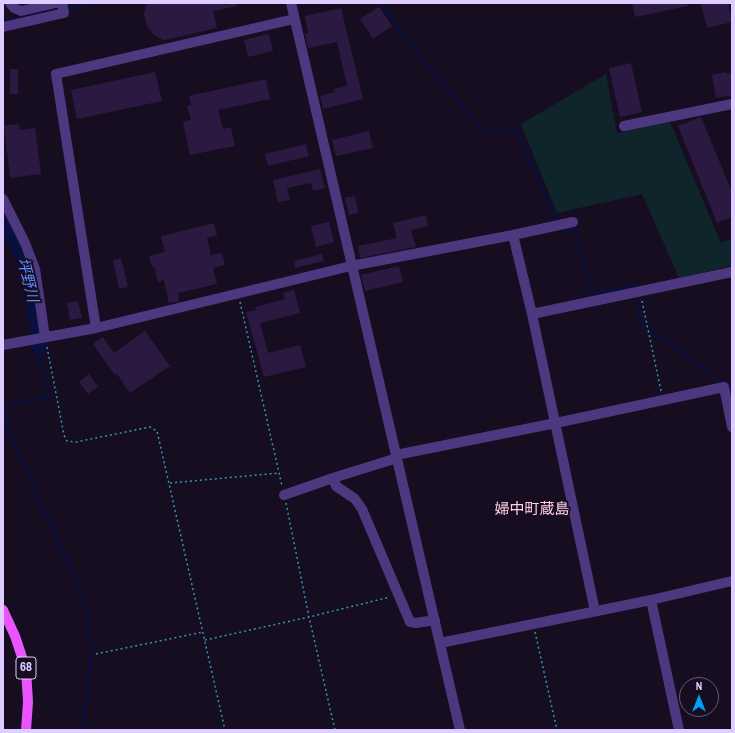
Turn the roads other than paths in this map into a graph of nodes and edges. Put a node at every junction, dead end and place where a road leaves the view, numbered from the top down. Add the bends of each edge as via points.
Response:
1 (10, 3) edge
2 (56, 3) edge
3 (62, 3) edge
4 (290, 3) edge
5 (294, 19) junction
6 (3, 27) edge
7 (732, 104) edge
8 (624, 126) dead end
9 (3, 199) edge
10 (573, 222) dead end
11 (513, 235) junction
12 (351, 266) junction
13 (732, 272) edge
14 (532, 314) junction
15 (96, 328) junction
16 (45, 337) junction
17 (3, 344) edge
18 (556, 423) junction
19 (732, 426) edge
20 (396, 457) junction
21 (333, 478) junction
22 (284, 495) road end
23 (732, 581) edge
24 (651, 600) junction
25 (3, 610) edge
26 (595, 611) junction
27 (435, 620) junction
28 (440, 643) junction
29 (26, 730) edge
30 (460, 730) edge
31 (679, 730) edge

1 - 2 street via 21,11
3 - 6 street via 64,13
4 - 5 street
5 - 12 street
5 - 15 street via 56,74
7 - 8 street
9 - 16 street via 35,269
10 - 11 street
11 - 12 street
11 - 14 street
12 - 15 street
12 - 20 street
13 - 14 street
14 - 18 street
15 - 16 street
16 - 17 street
18 - 19 street via 724,387
18 - 20 street
18 - 26 street
20 - 21 street
20 - 27 street
21 - 22 street
21 - 27 street via 336,486 355,499 362,509 410,622 416,624
23 - 24 street
24 - 26 street
24 - 31 street
25 - 29 main road, 68 via 26,669
26 - 28 street
27 - 28 street
28 - 30 street

